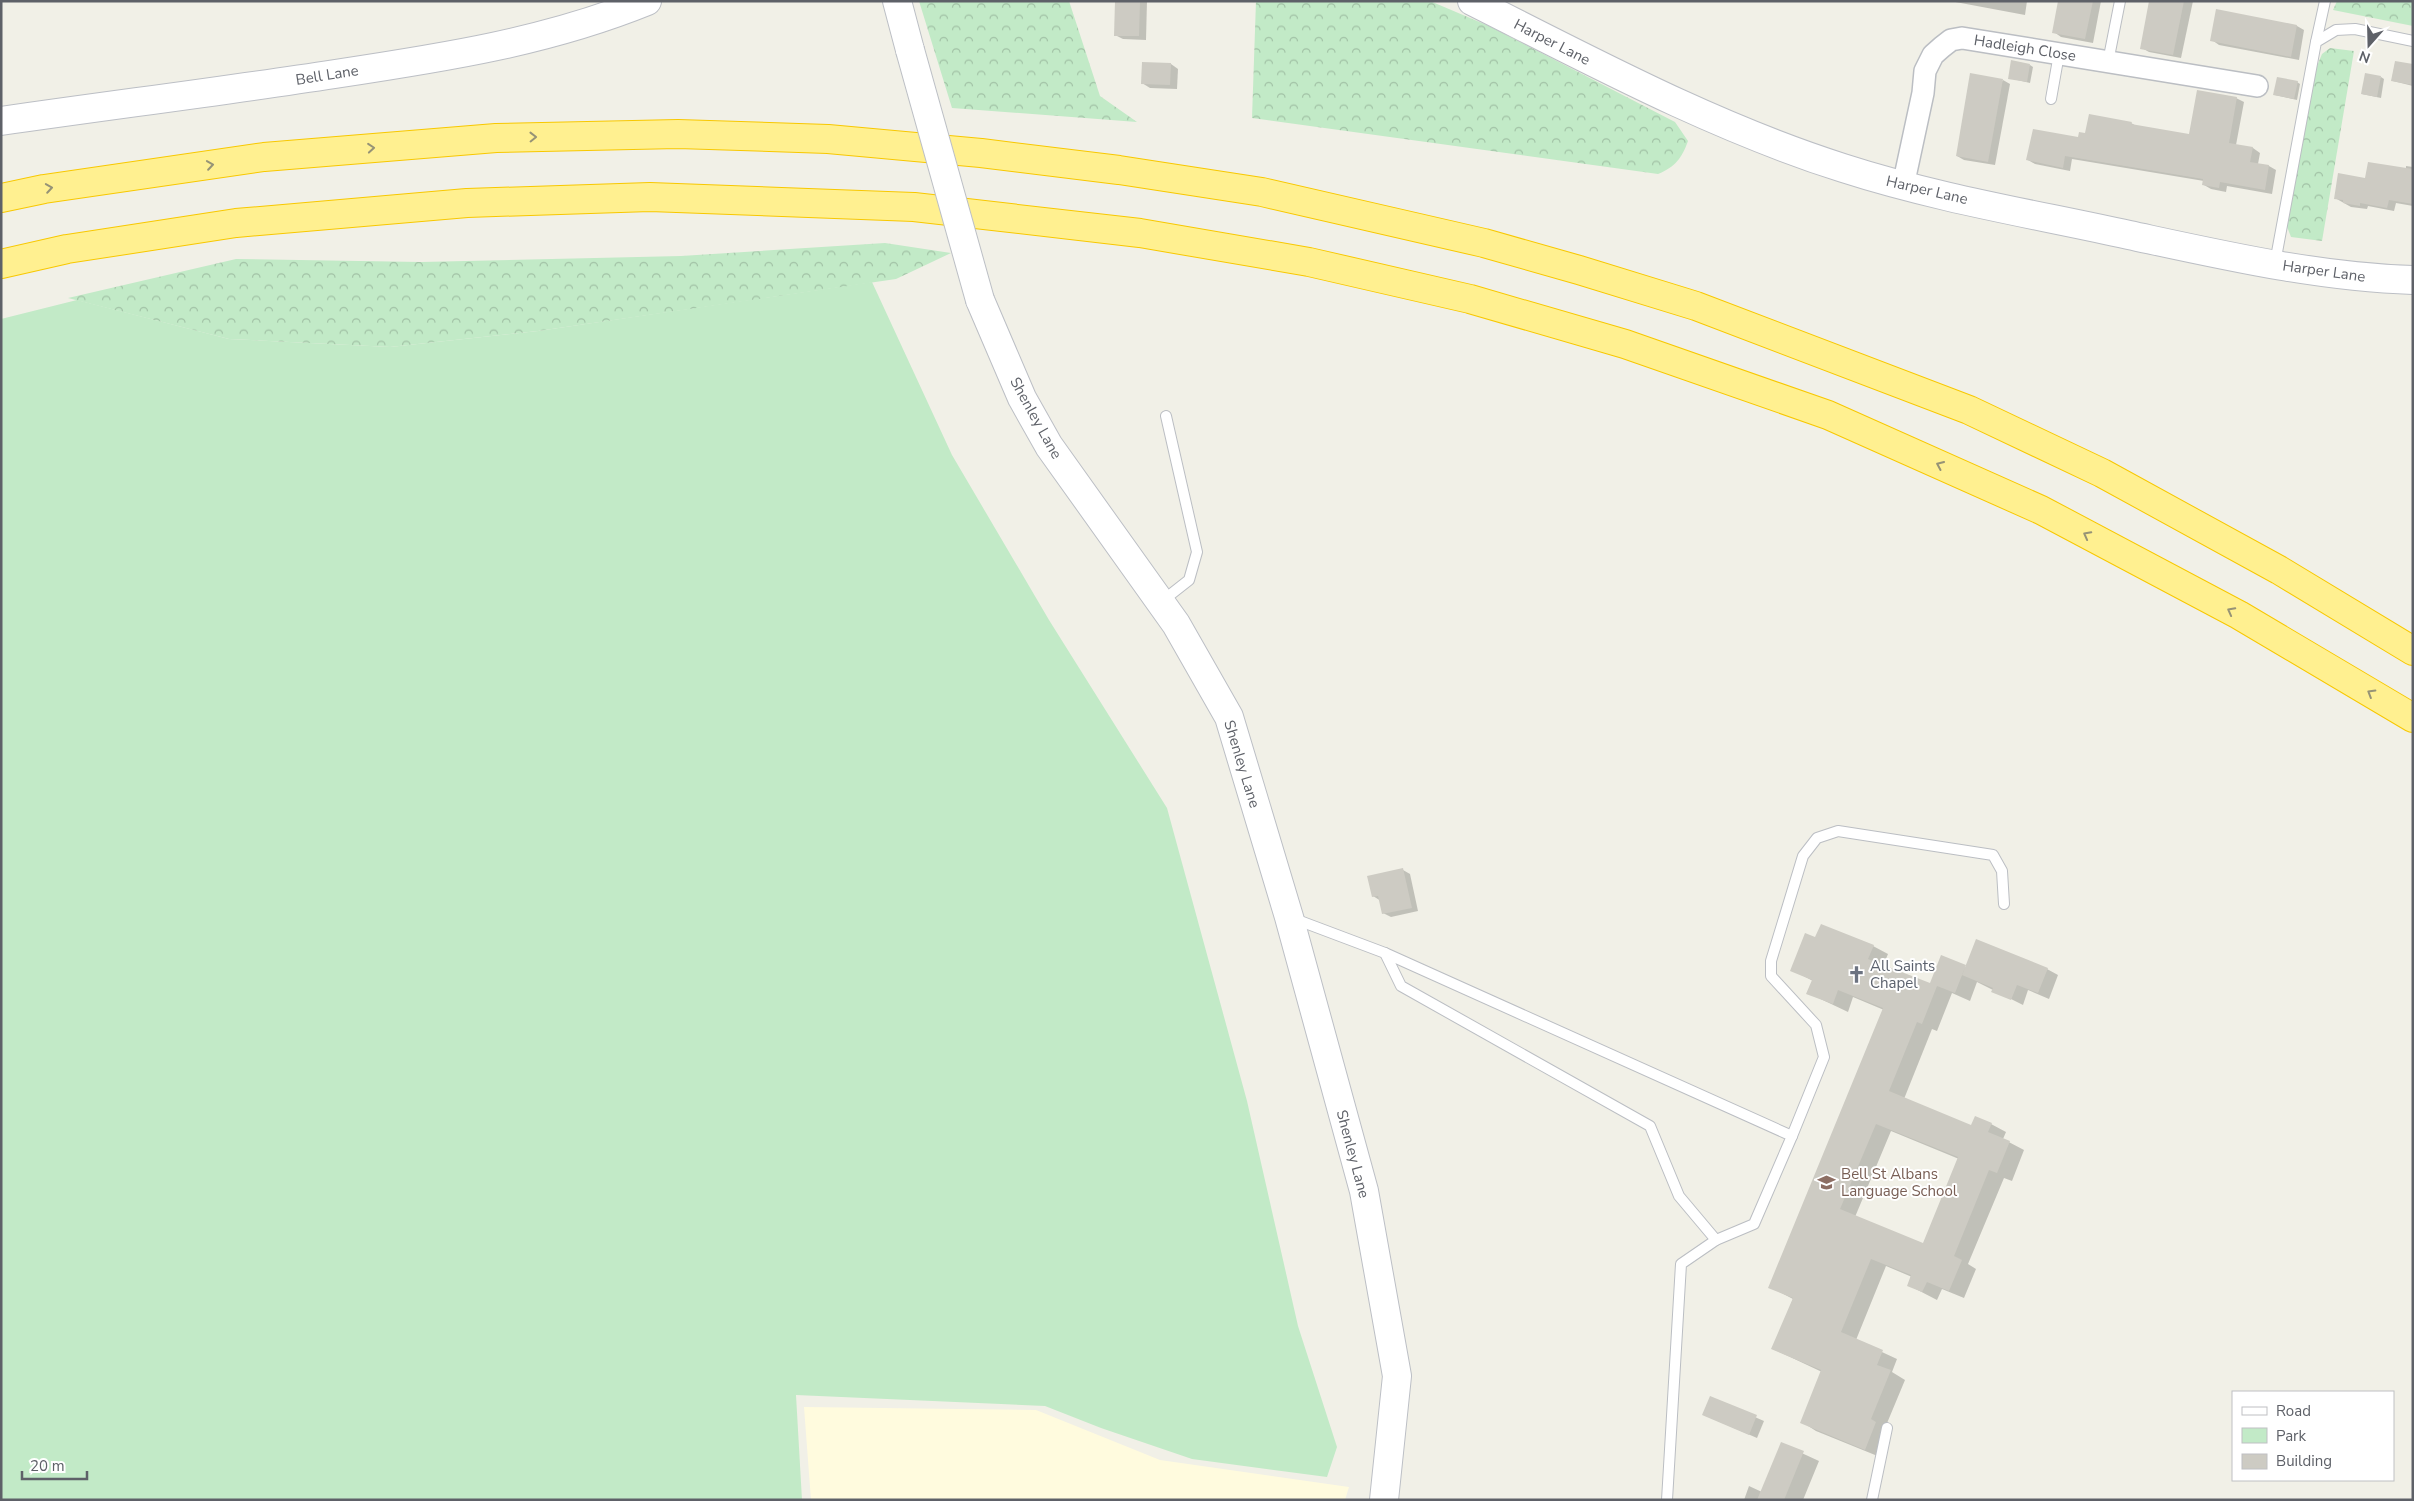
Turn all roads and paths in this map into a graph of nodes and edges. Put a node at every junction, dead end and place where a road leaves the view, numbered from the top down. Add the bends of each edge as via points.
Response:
1 (647, 1) edge
2 (897, 1) edge
3 (1472, 1) edge
4 (2120, 1) edge
5 (2325, 1) edge
6 (2413, 41) edge
7 (2316, 42) junction
8 (2059, 54) junction
9 (2108, 62) junction
10 (2256, 86) dead end
11 (2051, 99) dead end
12 (1, 121) edge
13 (1903, 186) junction
14 (1, 198) edge
15 (1, 264) edge
16 (2275, 264) junction
17 (2413, 280) edge
18 (1166, 416) dead end
19 (1160, 603) junction
20 (2413, 651) edge
21 (2413, 718) edge
22 (2004, 904) dead end
23 (1289, 917) junction
24 (1385, 954) junction
25 (1792, 1136) junction
26 (1716, 1240) junction
27 (1887, 1428) dead end
28 (1384, 1500) edge
29 (1668, 1500) edge
30 (1872, 1500) edge

1 - 12 main road, Bell Lane via 604,18 527,41 441,58
2 - 19 main road, Shenley Lane, bridge via 980,300 1022,398 1049,446
3 - 13 main road, Harper Lane via 1712,119 1789,150
4 - 9 lane
5 - 7 lane
6 - 7 lane via 2355,29 2336,30
7 - 16 lane
8 - 9 street, Hadleigh Close
8 - 11 lane
8 - 13 street, Hadleigh Close via 1962,38 1946,43 1933,56 1925,71
9 - 10 street, Hadleigh Close
13 - 16 main road, Harper Lane
14 -> 20 highway via 264,157 496,138 678,134 828,139 980,152 1262,192 1484,243 1580,270 1696,306 1969,410 2102,473 2279,570
21 -> 15 highway via 2239,615 2041,510 1828,415 1616,342 1470,299 1309,262 1140,233 914,207 650,196 467,203 236,223 67,249
16 - 17 main road, Harper Lane
18 - 19 lane via 1198,552 1189,580
19 - 23 main road, Shenley Lane via 1176,624 1229,717
22 - 25 lane via 2002,871 1993,855 1838,831 1817,838 1804,856 1771,961 1771,976 1816,1025 1824,1057
23 - 24 lane
23 - 28 main road, Shenley Lane via 1364,1191 1397,1376
24 - 25 lane
24 - 26 lane via 1401,986 1650,1126 1679,1196
25 - 26 lane via 1754,1224
26 - 29 lane via 1681,1264
27 - 30 lane

